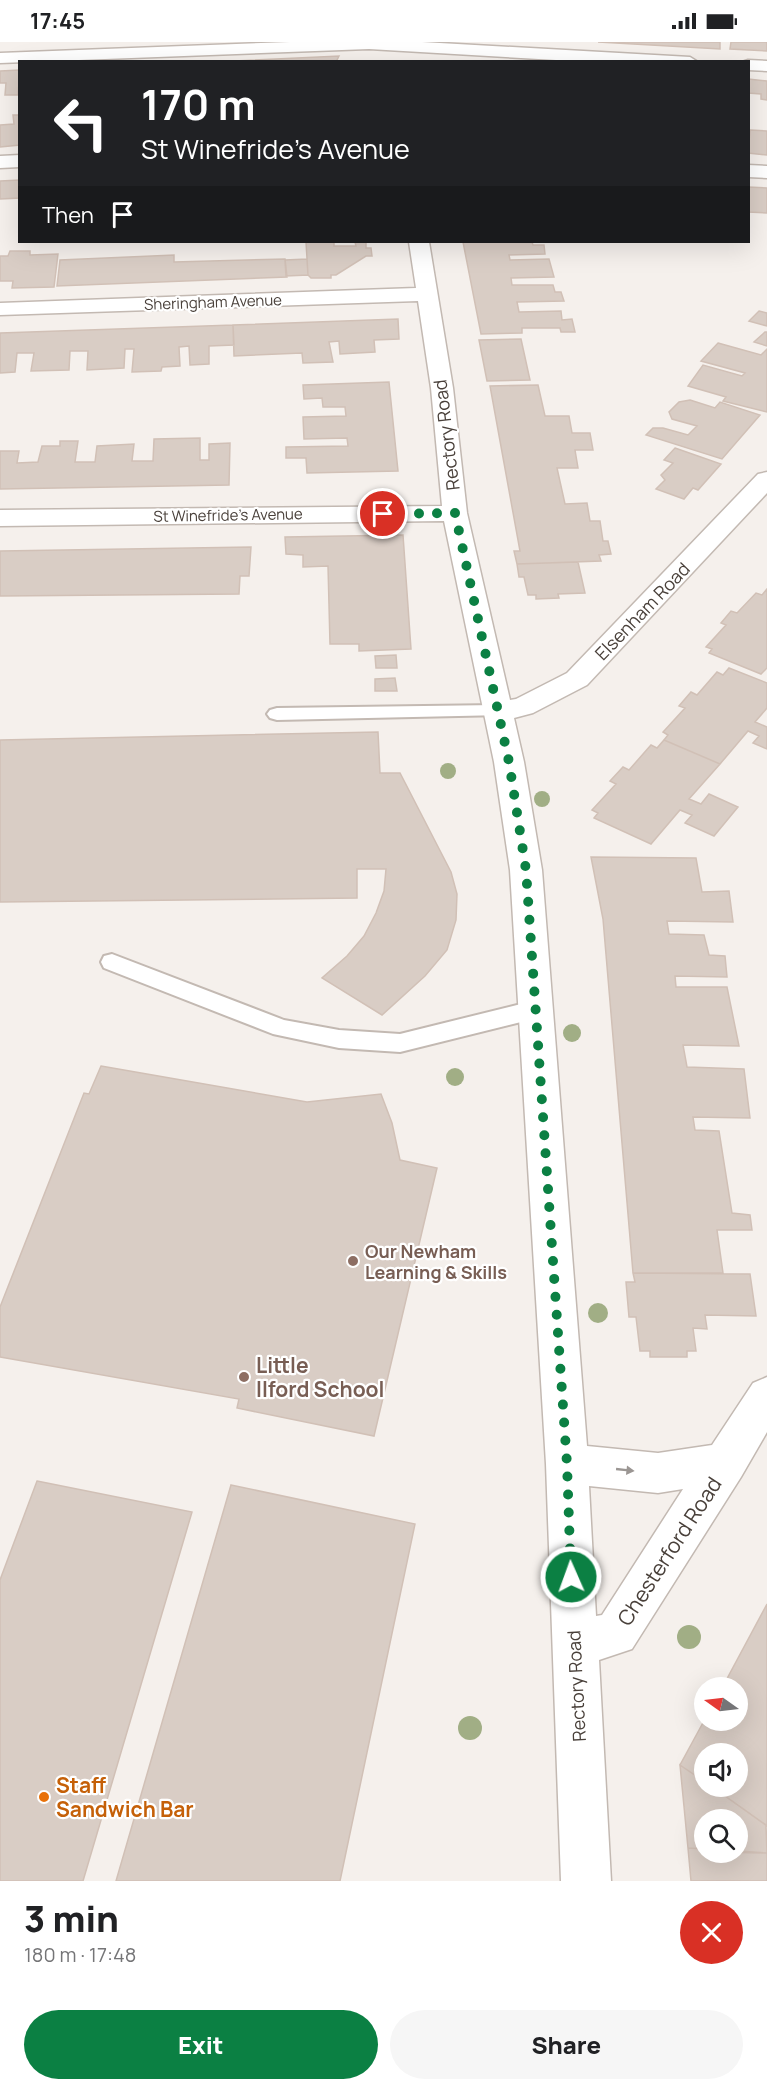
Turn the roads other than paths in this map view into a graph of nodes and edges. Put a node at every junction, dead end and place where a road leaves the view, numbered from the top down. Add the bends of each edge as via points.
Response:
1 (369, 43) edge
2 (0, 58) edge
3 (363, 60) edge
4 (656, 60) edge
5 (750, 65) edge
6 (767, 66) edge
7 (18, 161) edge
8 (0, 162) edge
9 (750, 171) edge
10 (767, 172) edge
11 (419, 243) edge
12 (427, 294) junction
13 (0, 309) edge
14 (767, 479) edge
15 (455, 513) junction
16 (0, 518) edge
17 (497, 711) junction
18 (277, 714) dead end
19 (112, 962) dead end
20 (537, 1009) junction
21 (767, 1396) edge
22 (726, 1463) junction
23 (567, 1464) junction
24 (574, 1645) junction
25 (586, 1881) edge

1 - 2 street
1 - 3 street
1 - 4 street
5 - 6 street
7 - 8 street
9 - 10 street
11 - 12 street, Rectory Road
12 - 13 street, Sheringham Avenue
12 - 15 street, Rectory Road
14 - 17 street, Elsenham Road via 577,679 523,707
15 - 16 street, St Winefride's Avenue
15 - 17 street, Rectory Road
17 - 18 lane
17 - 20 street, Rectory Road via 526,870
19 - 20 lane via 281,1028 339,1039 400,1043
20 - 23 street, Rectory Road
21 - 22 street, Chesterford Road
23 -> 22 street, Chesterford Road via 658,1473
22 - 24 street, Chesterford Road via 616,1633
23 - 24 street, Rectory Road
24 - 25 street, Rectory Road

